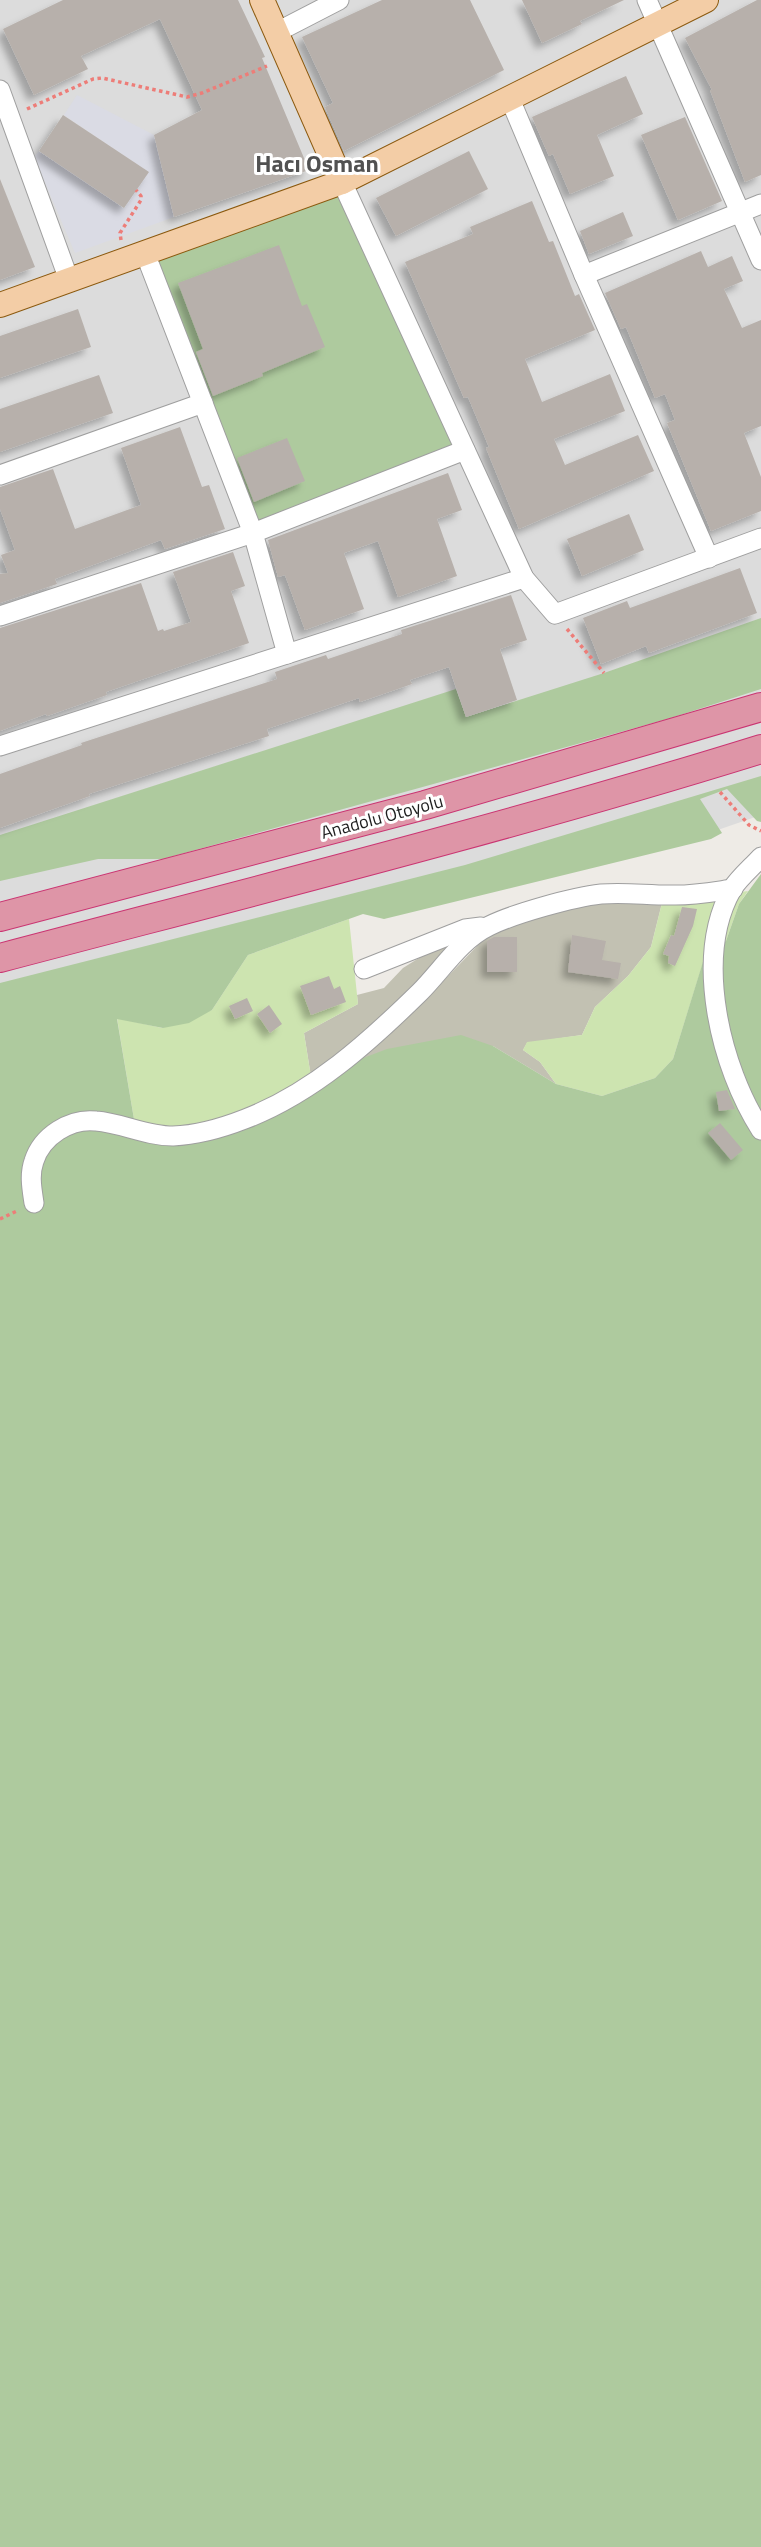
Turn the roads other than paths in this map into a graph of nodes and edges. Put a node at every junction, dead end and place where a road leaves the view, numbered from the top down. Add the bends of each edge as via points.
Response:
1 (262, 0) edge
2 (339, 0) edge
3 (648, 0) edge
4 (706, 0) edge
5 (659, 25) junction
6 (277, 32) junction
7 (0, 90) edge
8 (510, 99) junction
9 (342, 182) junction
10 (761, 204) edge
11 (741, 213) junction
12 (136, 256) junction
13 (761, 260) edge
14 (584, 275) junction
15 (69, 279) junction
16 (0, 305) edge
17 (203, 403) junction
18 (465, 450) junction
19 (0, 475) edge
20 (253, 533) junction
21 (761, 538) edge
22 (709, 558) junction
23 (524, 578) junction
24 (0, 616) edge
25 (287, 654) junction
26 (761, 707) edge
27 (0, 746) edge
28 (761, 749) edge
29 (761, 857) edge
30 (733, 888) junction
31 (0, 917) edge
32 (488, 926) junction
33 (0, 958) edge
34 (364, 969) dead end
35 (761, 1130) edge
36 (34, 1203) dead end

1 - 6 main road
2 - 6 street
3 - 5 street
4 - 5 main road
5 - 8 main road
5 - 11 street
6 - 9 main road
7 - 15 street
8 - 9 main road
8 - 14 street
9 - 12 main road
9 - 18 street
10 - 11 street
11 - 13 street
11 - 14 street
12 - 15 main road
12 - 17 street
14 - 22 street
15 - 16 main road
17 - 19 street
17 - 20 street
18 - 20 street
18 - 23 street
20 - 24 street
20 - 25 street
21 - 22 street
22 - 23 street via 555,614
23 - 25 street
25 - 27 street
26 - 31 highway, Anadolu Otoyolu via 412,808
28 - 33 highway
29 - 30 street
30 - 32 street via 695,894 598,894
30 - 35 street via 713,961 717,1006 721,1040 734,1081
32 - 34 street via 466,929
32 - 36 street via 466,942 368,1042 294,1096 248,1118 209,1132 172,1136 98,1121 78,1121 59,1130 34,1160

